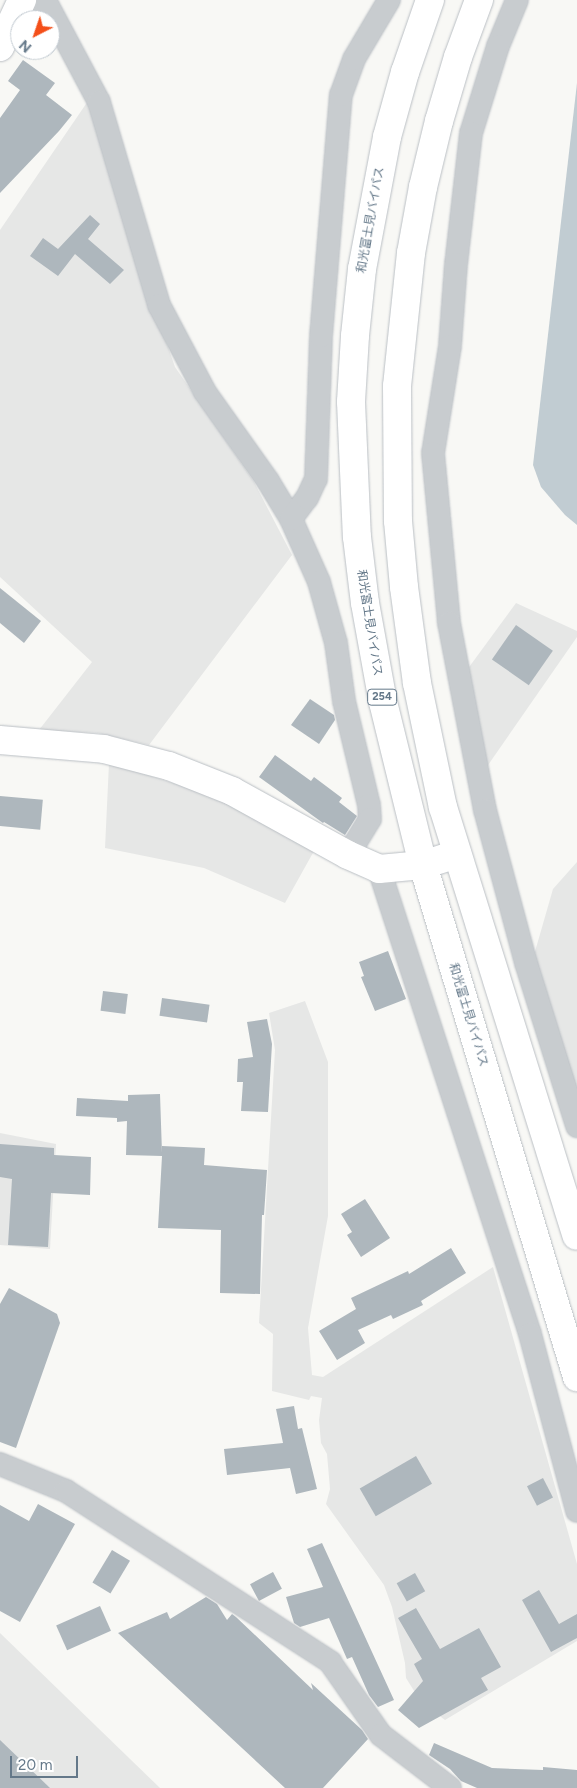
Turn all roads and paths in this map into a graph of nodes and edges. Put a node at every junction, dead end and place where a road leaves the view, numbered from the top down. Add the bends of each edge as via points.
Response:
1 (22, 0) edge
2 (39, 0) edge
3 (389, 0) edge
4 (430, 0) edge
5 (479, 0) edge
6 (517, 0) edge
7 (0, 47) edge
8 (291, 519) junction
9 (0, 740) edge
10 (457, 854) junction
11 (348, 855) junction
12 (423, 865) junction
13 (379, 869) junction
14 (577, 1126) edge
15 (577, 1236) edge
16 (577, 1377) edge
17 (0, 1464) edge
18 (577, 1511) edge
19 (450, 1788) edge

1 - 7 main road
2 - 8 street via 48,6 99,102 159,305 205,392
3 - 8 street via 354,59 342,95 320,336 316,479
4 - 12 main road, 和光富士見バイパス / 254 via 396,104 373,203 358,302 351,402 354,494 365,604 383,702
5 - 10 main road via 448,89 423,187 406,286 396,386 396,487 408,619 429,744
6 - 14 street via 498,46 470,133 450,346 432,452 449,623 485,810 526,963
8 - 11 street via 319,582 329,614 344,701 369,805 370,819
9 - 11 main road via 104,749 169,766 232,791
10 - 12 main road
10 - 15 main road
11 - 13 main road
12 - 13 main road
12 - 16 main road, 和光富士見バイパス / 254
13 - 18 street via 530,1334
17 - 19 street via 66,1491 330,1662 382,1735

